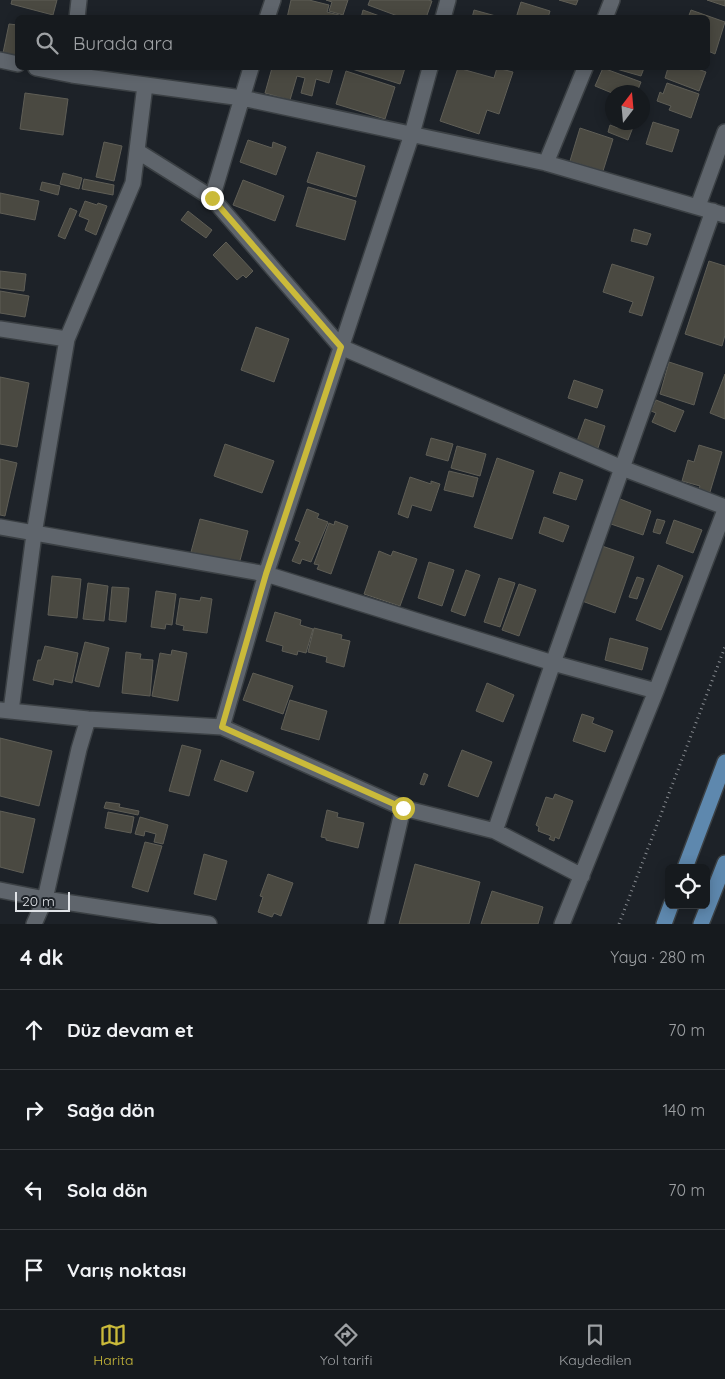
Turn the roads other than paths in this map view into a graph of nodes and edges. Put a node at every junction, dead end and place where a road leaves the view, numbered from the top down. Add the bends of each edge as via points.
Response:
1 (79, 0) edge
2 (273, 0) edge
3 (448, 0) edge
4 (612, 0) edge
5 (77, 15) edge
6 (268, 15) edge
7 (444, 15) edge
8 (606, 15) edge
9 (0, 60) edge
10 (15, 63) edge
11 (250, 70) edge
12 (429, 70) edge
13 (584, 70) edge
14 (72, 71) edge
15 (145, 85) junction
16 (242, 98) junction
17 (725, 132) edge
18 (412, 134) junction
19 (137, 151) junction
20 (546, 163) junction
21 (212, 198) junction
22 (698, 206) junction
23 (719, 213) edge
24 (0, 329) edge
25 (67, 339) junction
26 (341, 347) junction
27 (622, 468) junction
28 (725, 508) edge
29 (0, 527) edge
30 (34, 534) junction
31 (266, 574) junction
32 (553, 664) junction
33 (656, 691) junction
34 (6, 711) edge
35 (88, 719) junction
36 (222, 727) junction
37 (725, 762) edge
38 (403, 808) junction
39 (495, 831) junction
40 (725, 863) edge
41 (687, 864) edge
42 (582, 876) junction
43 (720, 886) edge
44 (0, 890) edge
45 (45, 899) junction
46 (670, 909) edge
47 (204, 923) edge
48 (34, 924) edge
49 (376, 924) edge
50 (562, 924) edge
51 (664, 924) edge
52 (701, 924) edge

1 - 5 street
2 - 6 street
3 - 7 street
4 - 8 street
9 - 10 street
11 - 16 street
12 - 18 street
13 - 20 street
14 - 15 street
15 - 16 street
15 - 19 street
16 - 18 street
16 - 21 street
17 - 22 street
18 - 20 street
18 - 26 street
19 - 21 street
19 - 25 street via 133,183
20 - 22 street
21 - 26 street
22 - 23 street
23 - 27 street
24 - 25 street
25 - 30 street
26 - 27 street
26 - 31 street
27 - 28 street
27 - 32 street
28 - 33 street
29 - 30 street
30 - 31 street
30 - 34 street
31 - 32 street
31 - 36 street
32 - 33 street
32 - 39 street
33 - 42 street
34 - 35 street
35 - 36 street
35 - 45 street
36 - 38 street
37 - 41 main road
38 - 39 street
38 - 49 street
39 - 42 street
40 - 43 main road
42 - 50 street
43 - 52 main road
44 - 45 street
45 - 47 street
45 - 48 street
46 - 51 main road

